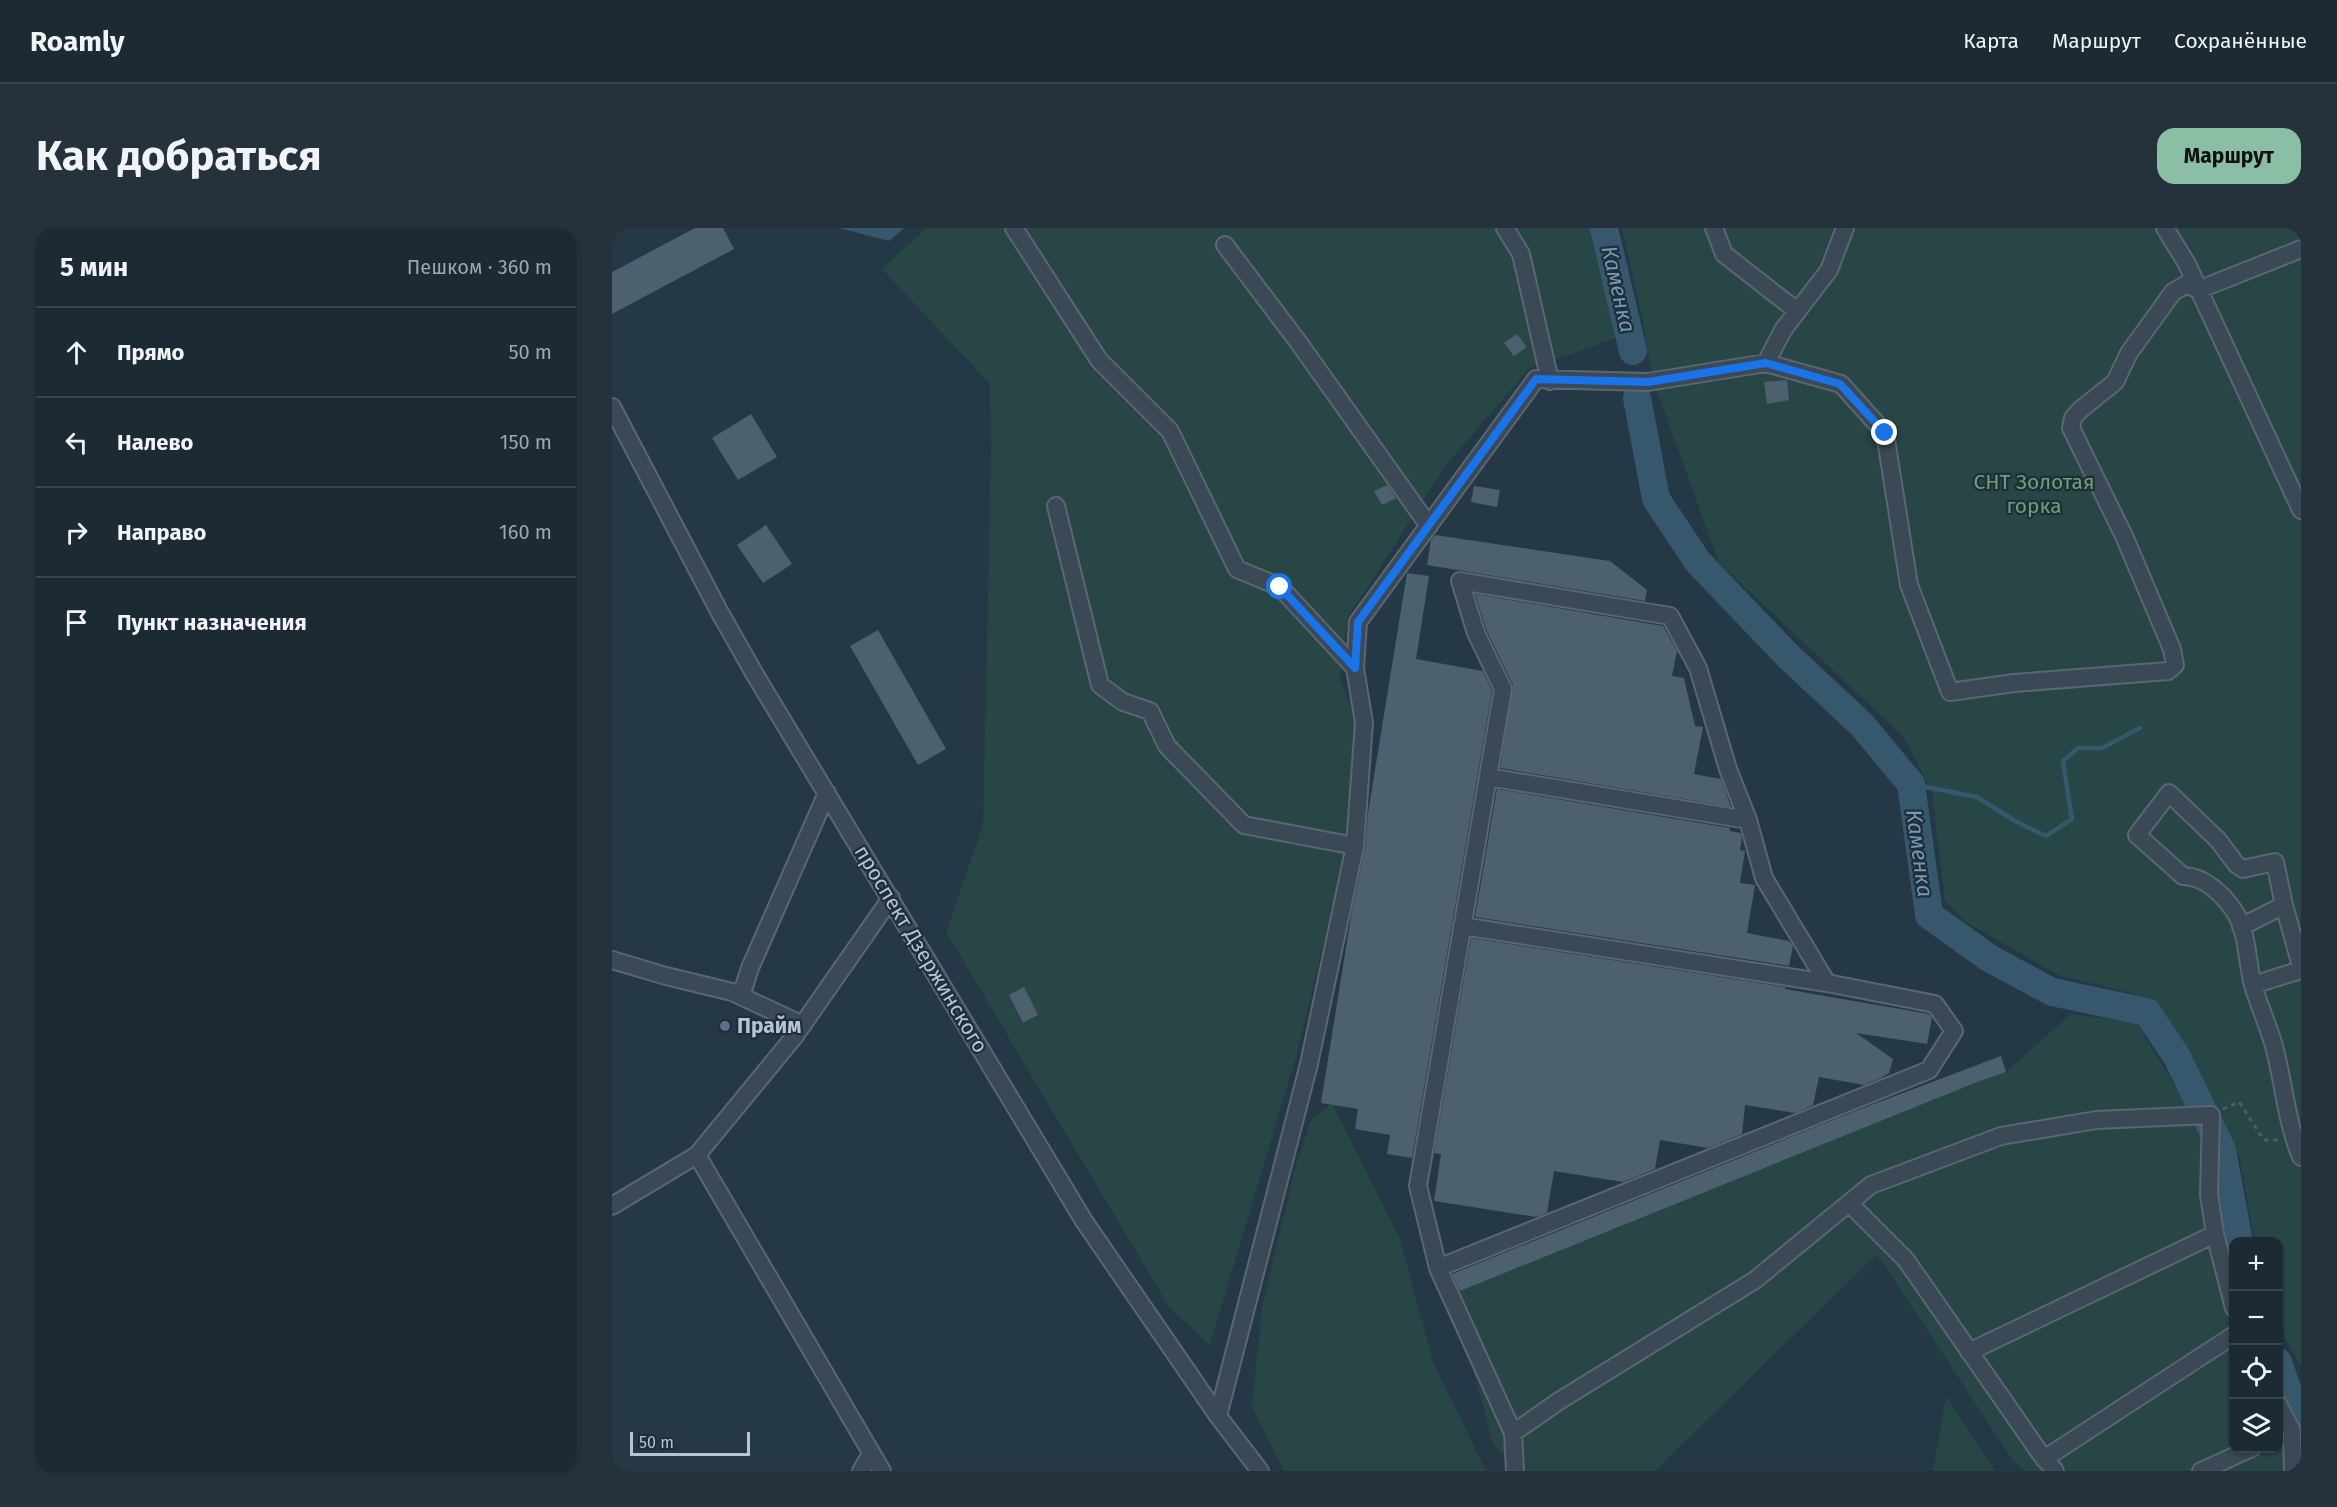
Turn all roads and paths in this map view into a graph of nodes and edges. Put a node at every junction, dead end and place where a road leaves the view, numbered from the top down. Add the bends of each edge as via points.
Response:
1 (1014, 228) edge
2 (1505, 228) edge
3 (1714, 228) edge
4 (1845, 228) edge
5 (2165, 228) edge
6 (1225, 245) dead end
7 (2301, 249) edge
8 (2198, 290) junction
9 (1797, 311) junction
10 (1766, 363) junction
11 (1550, 381) junction
12 (612, 407) edge
13 (1056, 506) dead end
14 (2301, 510) edge
15 (1429, 526) junction
16 (1355, 668) junction
17 (1488, 777) junction
18 (827, 793) junction
19 (1748, 820) junction
20 (1355, 846) junction
21 (891, 898) junction
22 (2284, 905) junction
23 (1462, 926) junction
24 (2241, 927) junction
25 (612, 960) edge
26 (2301, 968) edge
27 (1827, 983) junction
28 (2253, 985) junction
29 (741, 996) junction
30 (803, 1025) junction
31 (2239, 1102) dead end
32 (2294, 1140) junction
33 (697, 1155) junction
34 (2301, 1157) edge
35 (1849, 1203) junction
36 (612, 1206) edge
37 (2215, 1234) junction
38 (1438, 1268) junction
39 (2230, 1291) edge
40 (2229, 1339) edge
41 (1969, 1352) junction
42 (1218, 1416) junction
43 (1513, 1433) junction
44 (2285, 1434) edge
45 (2243, 1453) edge
46 (872, 1454) junction
47 (2050, 1465) edge
48 (861, 1471) edge
49 (882, 1471) edge
50 (1260, 1471) edge
51 (1515, 1471) edge
52 (2201, 1471) edge
53 (2293, 1471) edge

1 - 16 street via 1099,360 1170,431 1237,569 1280,587
2 - 11 street via 1521,254
3 - 9 street via 1724,254
4 - 9 street via 1829,270
5 - 8 street
6 - 15 street
7 - 8 street
8 - 10 street via 2187,284 2173,292 2129,353 2115,382 2080,410 2071,428 2124,536 2172,649 2175,665 2168,671 1950,692 1909,585 1885,433 1840,384
8 - 14 street
9 - 10 street
10 - 11 street via 1648,382
11 - 15 street via 1536,379
12 - 18 street, проспект Дзержинского via 719,611
13 - 20 street via 1100,685 1123,702 1150,711 1167,746 1244,825
15 - 16 street via 1358,622
16 - 20 street via 1364,723
17 - 19 street
17 - 19 street via 1503,689 1476,633 1460,581 1670,616 1698,668 1728,769
17 - 23 street
18 - 21 street, проспект Дзержинского
18 - 29 street
19 - 27 street via 1764,878
20 - 42 street via 1309,1064
21 - 30 street
21 - 42 street, проспект Дзержинского via 1084,1221
22 - 24 street
22 - 24 street via 2275,862 2243,869 2169,793 2137,835 2183,876 2210,884 2236,914
22 - 26 street
23 - 27 street
23 - 38 street via 1418,1186
24 - 28 street
25 - 29 street
26 - 28 street
27 - 38 street via 1935,1004 1954,1031 1929,1070
28 - 32 street via 2274,1045
29 - 30 street
30 - 33 street
31 - 32 path via 2264,1140
32 - 34 street
33 - 36 street
33 - 46 street
35 - 37 street via 1871,1185 2001,1136 2096,1120 2211,1114 2209,1195
35 - 41 street via 1906,1260
35 - 43 street via 1755,1280
37 - 39 street
37 - 41 street
38 - 43 street
40 - 47 street
41 - 47 street
42 - 50 street, проспект Дзержинского
43 - 51 street
44 - 53 street
45 - 52 street
46 - 48 street
46 - 49 street

